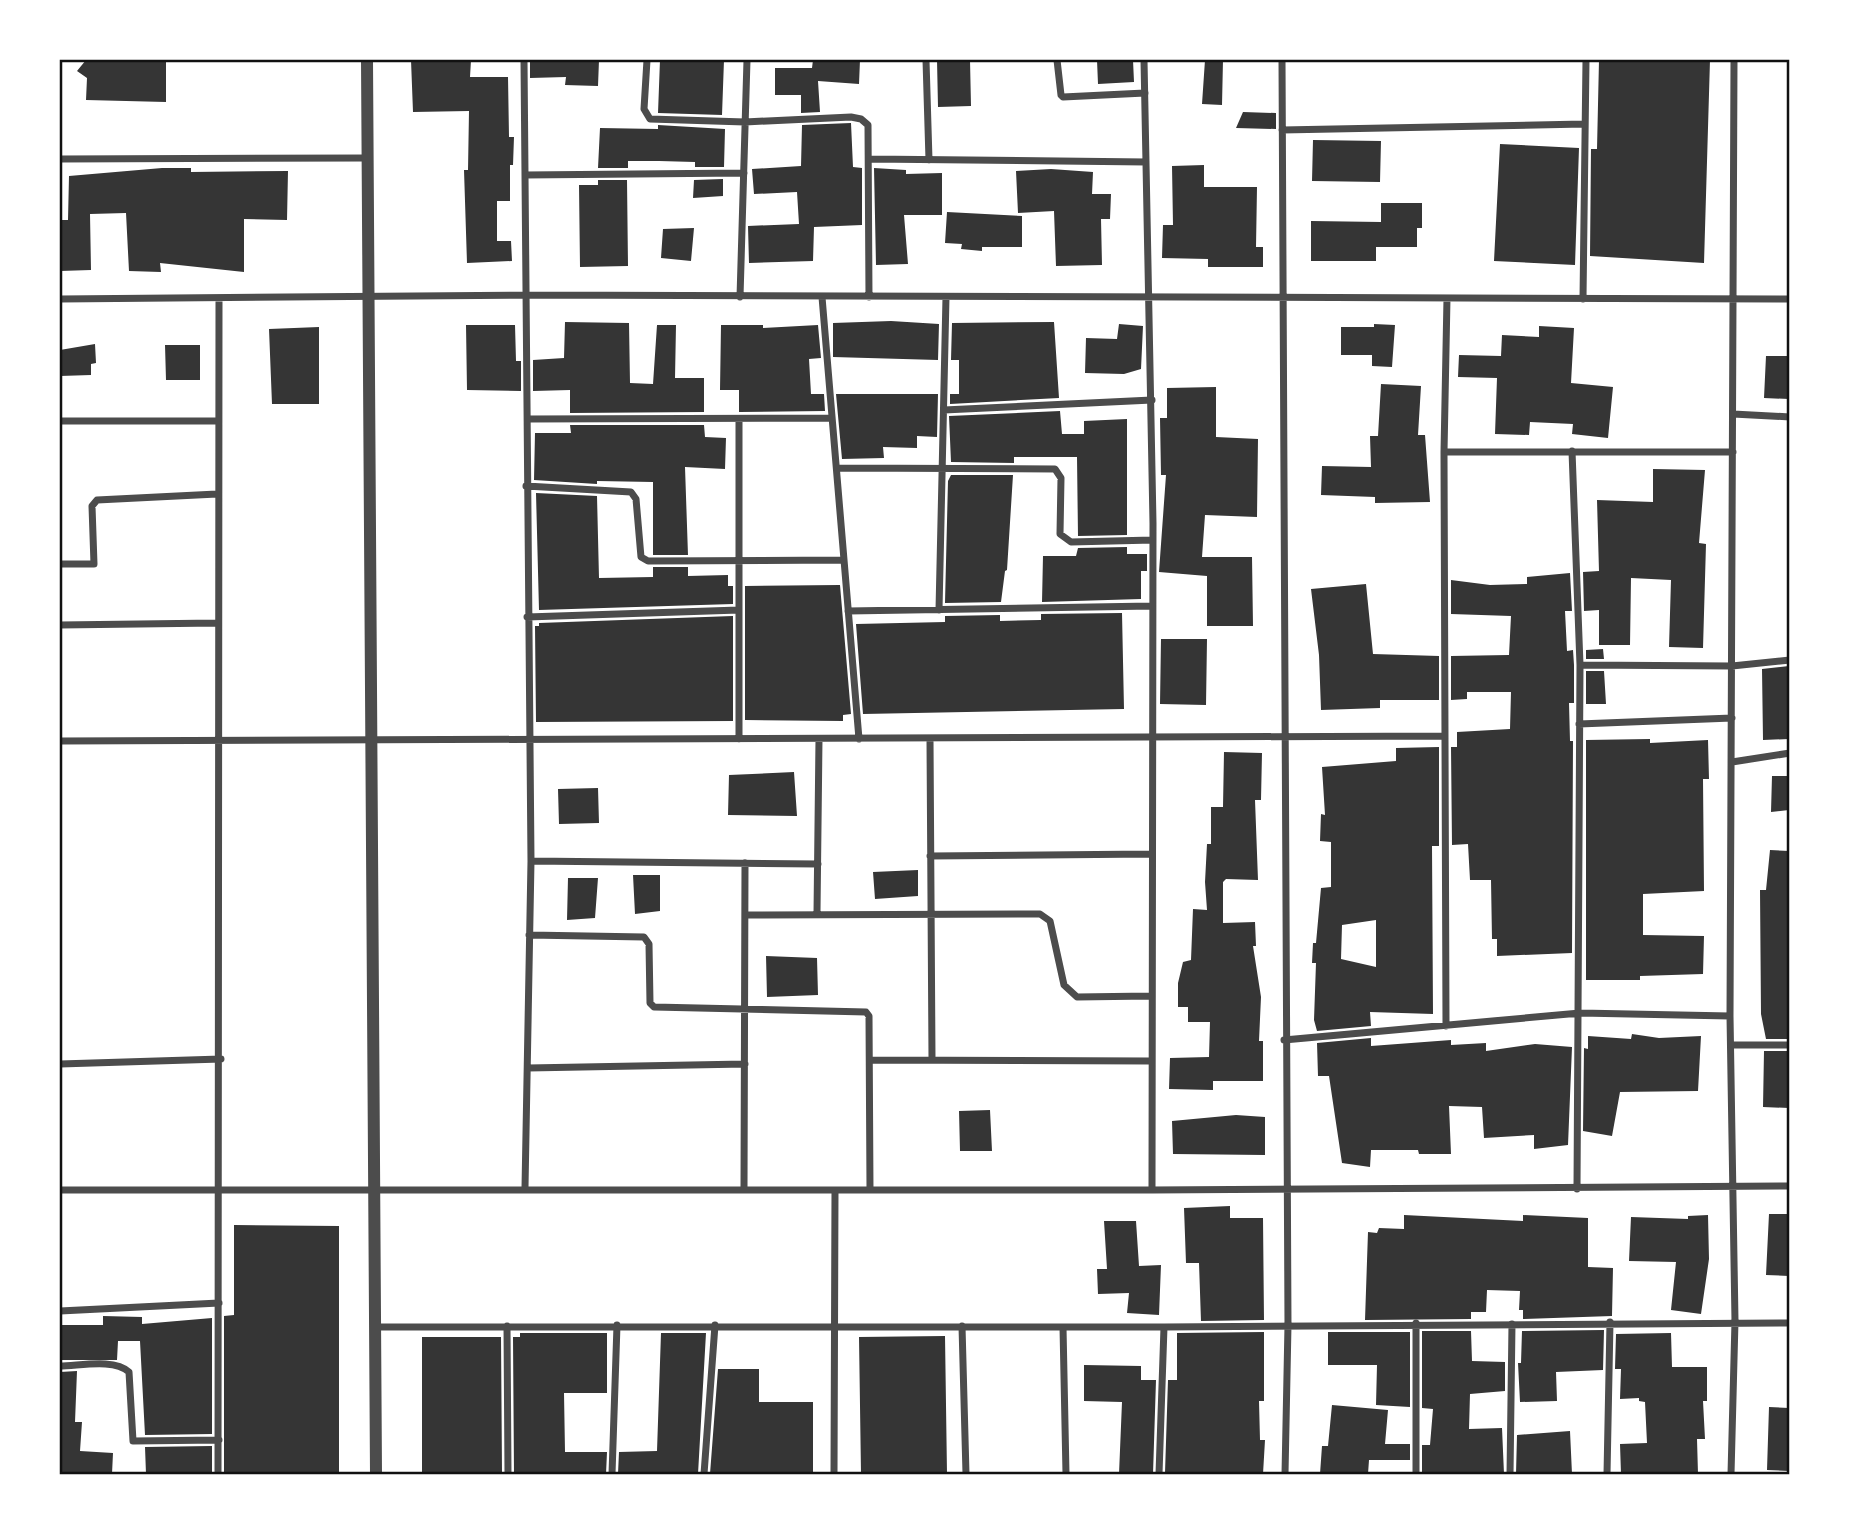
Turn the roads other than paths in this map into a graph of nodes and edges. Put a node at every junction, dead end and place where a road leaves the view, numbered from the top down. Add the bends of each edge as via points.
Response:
1 (367, 60) edge
2 (524, 60) edge
3 (646, 60) edge
4 (747, 60) edge
5 (926, 60) edge
6 (1056, 60) edge
7 (1144, 60) edge
8 (1282, 60) edge
9 (1586, 60) edge
10 (1734, 60) edge
11 (1145, 93) junction
12 (745, 122) junction
13 (1584, 124) junction
14 (1282, 130) junction
15 (368, 158) junction
16 (60, 159) edge
17 (870, 159) junction
18 (929, 160) junction
19 (1146, 162) junction
20 (744, 173) junction
21 (525, 175) junction
22 (526, 295) junction
23 (369, 297) junction
24 (740, 297) junction
25 (822, 297) junction
26 (869, 297) junction
27 (946, 297) junction
28 (1150, 297) junction
29 (1282, 298) junction
30 (1447, 298) junction
31 (60, 299) edge
32 (219, 299) junction
33 (1583, 299) junction
34 (1733, 299) junction
35 (1790, 299) edge
36 (1152, 400) junction
37 (944, 410) junction
38 (1733, 414) junction
39 (1790, 416) edge
40 (832, 418) junction
41 (528, 419) junction
42 (738, 419) junction
43 (60, 421) edge
44 (217, 421) junction
45 (1572, 451) junction
46 (1444, 452) junction
47 (1733, 452) junction
48 (837, 468) junction
49 (942, 469) junction
50 (526, 486) junction
51 (217, 494) junction
52 (1153, 540) junction
53 (844, 560) junction
54 (738, 562) junction
55 (60, 565) edge
56 (1152, 606) junction
57 (739, 610) junction
58 (939, 610) junction
59 (848, 611) junction
60 (527, 617) junction
61 (217, 623) junction
62 (60, 625) edge
63 (1790, 660) edge
64 (1580, 665) junction
65 (1732, 666) junction
66 (1732, 718) junction
67 (1579, 724) junction
68 (1283, 736) junction
69 (1444, 736) junction
70 (529, 738) junction
71 (1151, 738) junction
72 (738, 739) junction
73 (819, 739) junction
74 (859, 739) junction
75 (930, 739) junction
76 (219, 740) junction
77 (372, 740) junction
78 (60, 741) edge
79 (1790, 753) edge
80 (1732, 761) junction
81 (1150, 854) junction
82 (930, 856) junction
83 (531, 861) junction
84 (745, 863) junction
85 (818, 864) junction
86 (817, 913) junction
87 (930, 913) junction
88 (745, 915) junction
89 (529, 935) junction
90 (1150, 996) junction
91 (744, 1011) junction
92 (1580, 1013) junction
93 (1730, 1016) junction
94 (1446, 1026) junction
95 (1284, 1040) junction
96 (1731, 1045) junction
97 (1790, 1045) edge
98 (221, 1059) junction
99 (932, 1059) junction
100 (870, 1060) junction
101 (1150, 1061) junction
102 (60, 1064) edge
103 (744, 1064) junction
104 (527, 1068) junction
105 (1732, 1185) junction
106 (1790, 1186) edge
107 (525, 1188) junction
108 (1285, 1188) junction
109 (373, 1189) junction
110 (744, 1189) junction
111 (870, 1189) junction
112 (1577, 1189) junction
113 (60, 1190) edge
114 (218, 1190) junction
115 (835, 1190) junction
116 (1152, 1190) junction
117 (219, 1303) junction
118 (60, 1311) edge
119 (1735, 1321) junction
120 (1610, 1322) junction
121 (1416, 1323) junction
122 (1790, 1323) edge
123 (1512, 1324) junction
124 (617, 1325) junction
125 (715, 1325) junction
126 (1288, 1325) junction
127 (507, 1326) junction
128 (835, 1326) junction
129 (962, 1326) junction
130 (375, 1327) junction
131 (1063, 1327) junction
132 (1164, 1327) junction
133 (60, 1366) edge
134 (219, 1440) junction
135 (218, 1475) edge
136 (376, 1475) edge
137 (508, 1475) edge
138 (612, 1475) edge
139 (704, 1475) edge
140 (834, 1475) edge
141 (966, 1475) edge
142 (1066, 1475) edge
143 (1159, 1475) edge
144 (1285, 1475) edge
145 (1416, 1475) edge
146 (1510, 1475) edge
147 (1607, 1475) edge
148 (1731, 1475) edge

1 - 15 street
2 - 21 street
3 - 12 street via 644,109 650,119
4 - 12 street
5 - 18 street
6 - 11 street via 1063,97
7 - 11 street
8 - 14 street
9 - 13 street
10 - 34 street
11 - 19 street
12 - 17 street via 861,119 868,125
12 - 20 street
13 - 14 street
13 - 33 street
14 - 29 street
15 - 16 street
15 - 23 street
17 - 18 street
17 - 26 street
18 - 19 street
19 - 28 street
20 - 21 street
20 - 24 street
21 - 22 street
22 - 23 street
22 - 24 street
22 - 41 street
23 - 32 street
23 - 77 street
24 - 25 street
25 - 26 street
25 - 40 street
26 - 27 street
27 - 28 street
27 - 37 street
28 - 29 street
28 - 36 street
29 - 30 street
29 - 68 street
30 - 33 street
30 - 46 street
31 - 32 street
32 - 44 street
33 - 34 street
34 - 35 street
34 - 38 street
36 - 37 street
36 - 52 street
37 - 49 street
38 - 39 street
38 - 47 street
40 - 42 street
40 - 48 street
41 - 42 street
41 - 50 street
42 - 54 street
43 - 44 street
44 - 51 street
45 - 46 street
45 - 47 street
45 - 64 street
46 - 69 street
47 - 65 street
48 - 49 street
48 - 53 street
49 - 52 street via 1055,469 1061,478 1060,534 1064,539
49 - 58 street
50 - 54 street via 631,492 636,499 644,560
50 - 60 street
51 - 55 street via 97,500 92,506 94,564
51 - 61 street
52 - 56 street
53 - 54 street
53 - 59 street
54 - 57 street
56 - 58 street
56 - 71 street
57 - 60 street
57 - 72 street
58 - 59 street
59 - 74 street
60 - 70 street
61 - 62 street
61 - 76 street
63 - 65 street
64 - 65 street
64 - 67 street
65 - 66 street
66 - 67 street
66 - 80 street
67 - 92 street
68 - 69 street
68 - 71 street
68 - 95 street
69 - 94 street
70 - 72 street
70 - 77 street
70 - 83 street
71 - 75 street
71 - 81 street
72 - 73 street
73 - 74 street
73 - 85 street
74 - 75 street
75 - 82 street
76 - 77 street
76 - 78 street
76 - 98 street
77 - 109 street
79 - 80 street
80 - 93 street
81 - 82 street
81 - 90 street
82 - 87 street
83 - 84 street
83 - 89 street
84 - 85 street
84 - 88 street
85 - 86 street
86 - 87 street
86 - 88 street
87 - 90 street via 1046,916 1064,985 1070,992 1077,997
87 - 99 street
88 - 91 street
89 - 91 street via 644,937 649,944 652,1005
89 - 104 street
90 - 101 street
91 - 100 street via 866,1012
91 - 103 street
92 - 93 street
92 - 94 street
92 - 112 street
93 - 96 street
94 - 95 street
95 - 108 street
96 - 97 street
96 - 105 street
98 - 102 street
98 - 114 street
99 - 100 street
99 - 101 street
100 - 111 street
101 - 116 street
103 - 104 street
103 - 110 street
104 - 107 street
105 - 106 street
105 - 112 street
105 - 119 street
107 - 109 street
107 - 110 street
108 - 112 street
108 - 116 street
108 - 126 street
109 - 114 street
109 - 130 street
110 - 115 street
111 - 115 street
111 - 116 street
113 - 114 street
114 - 117 street
115 - 128 street
117 - 118 street
117 - 134 street
119 - 120 street
119 - 122 street
119 - 148 street
120 - 123 street
120 - 147 street
121 - 123 street
121 - 126 street
121 - 145 street
123 - 146 street
124 - 125 street
124 - 127 street
124 - 138 street
125 - 128 street
125 - 139 street
126 - 132 street
126 - 144 street
127 - 130 street
127 - 137 street
128 - 129 street
128 - 140 street
129 - 131 street
129 - 141 street
130 - 136 street
131 - 132 street
131 - 142 street
132 - 143 street
133 - 134 street via 125,1368 133,1441
134 - 135 street

